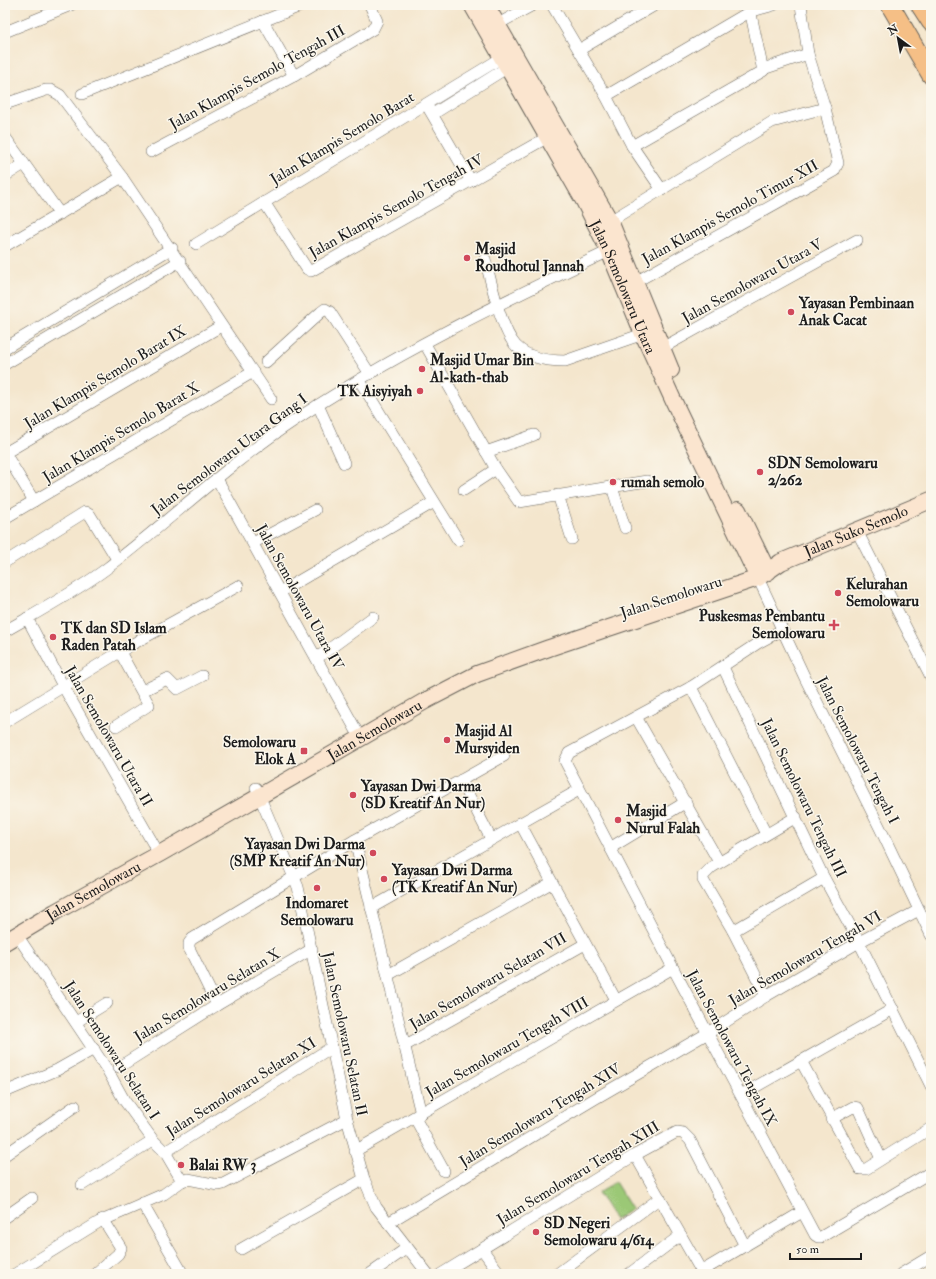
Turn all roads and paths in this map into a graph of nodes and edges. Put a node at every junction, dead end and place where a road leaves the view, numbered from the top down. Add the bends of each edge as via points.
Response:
1 (71, 5) edge
2 (303, 5) edge
3 (370, 5) edge
4 (472, 5) edge
5 (486, 5) edge
6 (533, 5) edge
7 (552, 5) edge
8 (655, 5) edge
9 (774, 5) edge
10 (801, 5) edge
11 (920, 5) edge
12 (753, 8) edge
13 (898, 9) edge
14 (263, 21) junction
15 (931, 22) edge
16 (498, 24) junction
17 (5, 32) edge
18 (579, 50) junction
19 (808, 54) junction
20 (506, 62) junction
21 (764, 69) junction
22 (931, 75) edge
23 (294, 76) junction
24 (82, 94) dead end
25 (606, 96) junction
26 (5, 104) edge
27 (426, 104) junction
28 (824, 108) junction
29 (433, 114) junction
30 (5, 137) edge
31 (548, 137) junction
32 (632, 146) junction
33 (151, 152) dead end
34 (24, 164) junction
35 (5, 176) edge
36 (122, 177) junction
37 (471, 181) junction
38 (662, 190) junction
39 (264, 202) junction
40 (60, 214) junction
41 (610, 221) junction
42 (857, 240) dead end
43 (196, 244) dead end
44 (5, 246) edge
45 (172, 248) junction
46 (609, 251) junction
47 (485, 259) dead end
48 (180, 261) junction
49 (630, 285) junction
50 (498, 305) junction
51 (221, 326) junction
52 (643, 334) junction
53 (425, 344) junction
54 (5, 348) edge
55 (662, 348) junction
56 (266, 362) dead end
57 (5, 364) edge
58 (252, 372) junction
59 (370, 374) junction
60 (360, 381) junction
61 (271, 399) dead end
62 (318, 405) junction
63 (534, 435) dead end
64 (486, 452) junction
65 (5, 453) edge
66 (344, 463) dead end
67 (496, 469) junction
68 (217, 479) junction
69 (647, 481) dead end
70 (612, 487) junction
71 (464, 490) dead end
72 (558, 495) junction
73 (931, 500) edge
74 (34, 501) junction
75 (434, 502) junction
76 (315, 510) dead end
77 (5, 518) edge
78 (625, 528) dead end
79 (857, 531) junction
80 (572, 539) dead end
81 (458, 540) dead end
82 (253, 543) junction
83 (117, 559) junction
84 (5, 562) edge
85 (761, 571) junction
86 (238, 586) dead end
87 (280, 592) junction
88 (373, 617) dead end
89 (27, 618) junction
90 (782, 630) junction
91 (5, 631) edge
92 (120, 652) junction
93 (317, 658) junction
94 (723, 667) junction
95 (475, 670) junction
96 (202, 676) dead end
97 (931, 677) edge
98 (63, 686) junction
99 (691, 687) junction
100 (142, 691) junction
101 (636, 717) junction
102 (5, 722) edge
103 (116, 726) dead end
104 (356, 730) junction
105 (504, 756) dead end
106 (460, 780) junction
107 (579, 790) junction
108 (258, 792) junction
109 (686, 802) junction
110 (796, 817) junction
111 (520, 823) junction
112 (766, 834) junction
113 (491, 839) junction
114 (355, 840) junction
115 (155, 847) junction
116 (610, 848) junction
117 (719, 862) junction
118 (294, 877) junction
119 (824, 878) junction
120 (551, 883) junction
121 (53, 907) junction
122 (371, 908) junction
123 (919, 910) junction
124 (733, 931) junction
125 (931, 935) edge
126 (9, 936) edge
127 (859, 942) junction
128 (585, 944) junction
129 (312, 949) junction
130 (672, 968) junction
131 (388, 975) junction
132 (766, 996) junction
133 (616, 1000) junction
134 (106, 1003) dead end
135 (217, 1005) junction
136 (893, 1009) junction
137 (76, 1022) junction
138 (708, 1033) junction
139 (406, 1045) junction
140 (332, 1047) junction
141 (94, 1049) junction
142 (801, 1061) junction
143 (119, 1067) dead end
144 (931, 1086) edge
145 (5, 1092) edge
146 (741, 1095) junction
147 (75, 1106) dead end
148 (418, 1116) junction
149 (831, 1119) junction
150 (347, 1120) junction
151 (931, 1128) edge
152 (153, 1140) junction
153 (355, 1151) junction
154 (165, 1152) junction
155 (5, 1155) edge
156 (635, 1155) junction
157 (881, 1160) junction
158 (444, 1171) dead end
159 (931, 1172) edge
160 (364, 1179) junction
161 (182, 1181) junction
162 (82, 1185) dead end
163 (32, 1198) dead end
164 (660, 1198) junction
165 (142, 1203) junction
166 (802, 1212) junction
167 (5, 1217) edge
168 (104, 1220) junction
169 (388, 1224) junction
170 (681, 1235) junction
171 (745, 1246) junction
172 (407, 1248) junction
173 (241, 1249) dead end
174 (482, 1249) junction
175 (931, 1256) edge
176 (703, 1272) edge
177 (15, 1274) edge
178 (95, 1274) edge
179 (184, 1274) edge
180 (370, 1274) edge
181 (428, 1274) edge
182 (441, 1274) edge
183 (500, 1274) edge
184 (557, 1274) edge
185 (629, 1274) edge
186 (901, 1274) edge

1 - 17 street
2 - 14 street
3 - 23 street, Jalan Klampis Semolo Tengah III via 377,21 375,28
4 - 20 main road, Jalan Semolowaru Utara
5 - 16 main road, Jalan Semolowaru Utara
6 - 16 street
7 - 18 street
8 - 18 street
9 - 12 street
10 - 19 street, Jalan Klampis Semolo Timur XII
11 - 15 main road
12 - 21 street
12 - 25 street
13 - 22 main road
14 - 23 street
14 - 24 street
16 - 41 main road, Jalan Semolowaru Utara
18 - 25 street
19 - 21 street
19 - 28 street, Jalan Klampis Semolo Timur XII
20 - 27 street, Jalan Klampis Semolo Barat
20 - 29 street
20 - 31 main road, Jalan Semolowaru Utara
21 - 32 street
23 - 33 street, Jalan Klampis Semolo Tengah III
25 - 32 street
26 - 36 street via 46,90 56,92
27 - 29 street
27 - 39 street, Jalan Klampis Semolo Barat
28 - 38 street via 772,122
28 - 49 street, Jalan Klampis Semolo Timur XII via 838,163 836,170
29 - 37 street
30 - 34 street
31 - 37 street, Jalan Klampis Semolo Tengah IV
31 - 46 main road, Jalan Semolowaru Utara
32 - 38 street
34 - 35 street
34 - 40 street
36 - 40 street
36 - 45 street
37 - 39 street, Jalan Klampis Semolo Tengah IV via 311,271 307,269
38 - 41 street
39 - 43 street, Jalan Klampis Semolo Barat
40 - 44 street
41 - 49 main road, Jalan Semolowaru Utara
42 - 55 street, Jalan Semolowaru Utara V
45 - 48 street
45 - 54 street
46 - 49 main road, Jalan Semolowaru Utara
46 - 50 street, Jalan Semolowaru Utara Gang I
47 - 50 street
48 - 51 street
48 - 57 street
49 - 52 main road, Jalan Semolowaru Utara
49 - 55 main road, Jalan Semolowaru Utara
50 - 52 street via 516,346 527,354 540,358 565,360
50 - 53 street, Jalan Semolowaru Utara Gang I
51 - 58 street
51 - 65 street, Jalan Klampis Semolo Barat IX
52 - 85 main road, Jalan Semolowaru Utara
53 - 59 street, Jalan Semolowaru Utara Gang I
53 - 64 street
55 - 85 main road, Jalan Semolowaru Utara
56 - 59 street via 325,309 330,312
58 - 61 street
58 - 74 street, Jalan Klampis Semolo Barat X
59 - 60 street, Jalan Semolowaru Utara Gang I
60 - 62 street, Jalan Semolowaru Utara Gang I
60 - 75 street
62 - 66 street
62 - 68 street, Jalan Semolowaru Utara Gang I via 288,424
63 - 64 street
64 - 67 street
65 - 74 street
67 - 71 street
67 - 72 street via 519,502
68 - 82 street, Jalan Semolowaru Utara IV
68 - 83 street, Jalan Semolowaru Utara Gang I
69 - 70 street
70 - 72 street
70 - 78 street
72 - 80 street
73 - 79 main road, Jalan Suko Semolo
74 - 77 street, Jalan Klampis Semolo Barat X
75 - 81 street
75 - 87 street
76 - 82 street
79 - 85 main road, Jalan Suko Semolo
79 - 97 street
82 - 87 street, Jalan Semolowaru Utara IV
83 - 84 street via 90,515 85,512
83 - 89 street, Jalan Semolowaru Utara Gang I via 106,569
85 - 90 street, Jalan Semolowaru Tengah I
85 - 95 main road, Jalan Semolowaru via 545,639
86 - 92 street
87 - 93 street, Jalan Semolowaru Utara IV
88 - 93 street
89 - 91 street, Jalan Semolowaru Utara Gang I
89 - 98 street, Jalan Semolowaru Utara II
90 - 94 street
90 - 123 street, Jalan Semolowaru Tengah I
92 - 98 street
92 - 100 street
93 - 104 street, Jalan Semolowaru Utara IV
94 - 99 street
94 - 110 street, Jalan Semolowaru Tengah III
95 - 104 main road, Jalan Semolowaru via 424,690
95 - 108 main road, Jalan Semolowaru via 425,701
96 - 100 street via 177,689 167,679
98 - 102 street
98 - 115 street, Jalan Semolowaru Utara II
99 - 101 street
99 - 112 street
100 - 103 street via 149,703 148,706
101 - 107 street, Jalan Semolowaru Tengah IX via 568,754 565,760
101 - 109 street
104 - 108 main road, Jalan Semolowaru
105 - 106 street
106 - 113 street
106 - 114 street
107 - 111 street
107 - 116 street, Jalan Semolowaru Tengah IX
108 - 115 main road, Jalan Semolowaru
108 - 118 street, Jalan Semolowaru Selatan II
108 - 121 main road, Jalan Semolowaru
109 - 116 street
109 - 117 street
110 - 112 street
110 - 119 street, Jalan Semolowaru Tengah III
111 - 113 street
111 - 120 street
112 - 117 street
113 - 122 street
114 - 118 street
114 - 122 street
115 - 121 main road, Jalan Semolowaru
116 - 130 street, Jalan Semolowaru Tengah IX
117 - 124 street via 708,870 703,879
118 - 129 street, Jalan Semolowaru Selatan II
118 - 135 street via 189,943 189,948
119 - 124 street
119 - 127 street, Jalan Semolowaru Tengah III
120 - 128 street
120 - 131 street
121 - 126 main road, Jalan Semolowaru
122 - 131 street
123 - 125 street, Jalan Semolowaru Tengah I
123 - 127 street, Jalan Semolowaru Tengah VI
124 - 132 street
126 - 137 street, Jalan Semolowaru Selatan I
127 - 132 street, Jalan Semolowaru Tengah VI
127 - 136 street, Jalan Semolowaru Tengah III
128 - 133 street
128 - 139 street, Jalan Semolowaru Selatan VII
129 - 135 street, Jalan Semolowaru Selatan X
129 - 140 street, Jalan Semolowaru Selatan II
130 - 133 street, Jalan Semolowaru Tengah VIII
130 - 138 street, Jalan Semolowaru Tengah IX
131 - 139 street
132 - 138 street, Jalan Semolowaru Tengah VI
133 - 148 street, Jalan Semolowaru Tengah VIII
134 - 137 street
135 - 143 street, Jalan Semolowaru Selatan X
136 - 142 street
136 - 144 street, Jalan Semolowaru Tengah III
137 - 141 street, Jalan Semolowaru Selatan I
138 - 146 street, Jalan Semolowaru Tengah IX
138 - 169 street, Jalan Semolowaru Tengah XIV
139 - 148 street
140 - 150 street, Jalan Semolowaru Selatan II
140 - 154 street, Jalan Semolowaru Selatan XI
141 - 145 street via 57,1070 20,1082
141 - 152 street, Jalan Semolowaru Selatan I via 124,1100
142 - 146 street
142 - 149 street
146 - 166 street, Jalan Semolowaru Tengah IX
147 - 155 street
148 - 153 street, Jalan Semolowaru Tengah VIII
148 - 158 street
149 - 157 street via 860,1169
149 - 157 street via 853,1107 858,1108
150 - 153 street, Jalan Semolowaru Selatan II
150 - 161 street via 223,1184 188,1179
151 - 157 street
152 - 154 street, Jalan Semolowaru Selatan I
152 - 162 street
153 - 160 street, Jalan Semolowaru Selatan II
154 - 161 street, Jalan Semolowaru Selatan I
156 - 164 street
156 - 171 street, Jalan Semolowaru Tengah XIII via 674,1133 684,1133
156 - 174 street, Jalan Semolowaru Tengah XIII
159 - 166 street, Jalan Semolowaru Tengah IX via 820,1237 815,1235
160 - 169 street, Jalan Semolowaru Selatan II via 376,1207
160 - 173 street
161 - 165 street via 172,1190
163 - 167 street
164 - 170 street
164 - 184 street
165 - 168 street
165 - 179 street
166 - 171 street
168 - 177 street
168 - 178 street via 121,1248 118,1254
169 - 172 street, Jalan Semolowaru Selatan II
170 - 176 street
170 - 185 street
171 - 176 street
172 - 180 street
172 - 181 street, Jalan Semolowaru Selatan II
174 - 182 street, Jalan Semolowaru Tengah XIII
174 - 183 street
175 - 186 street

